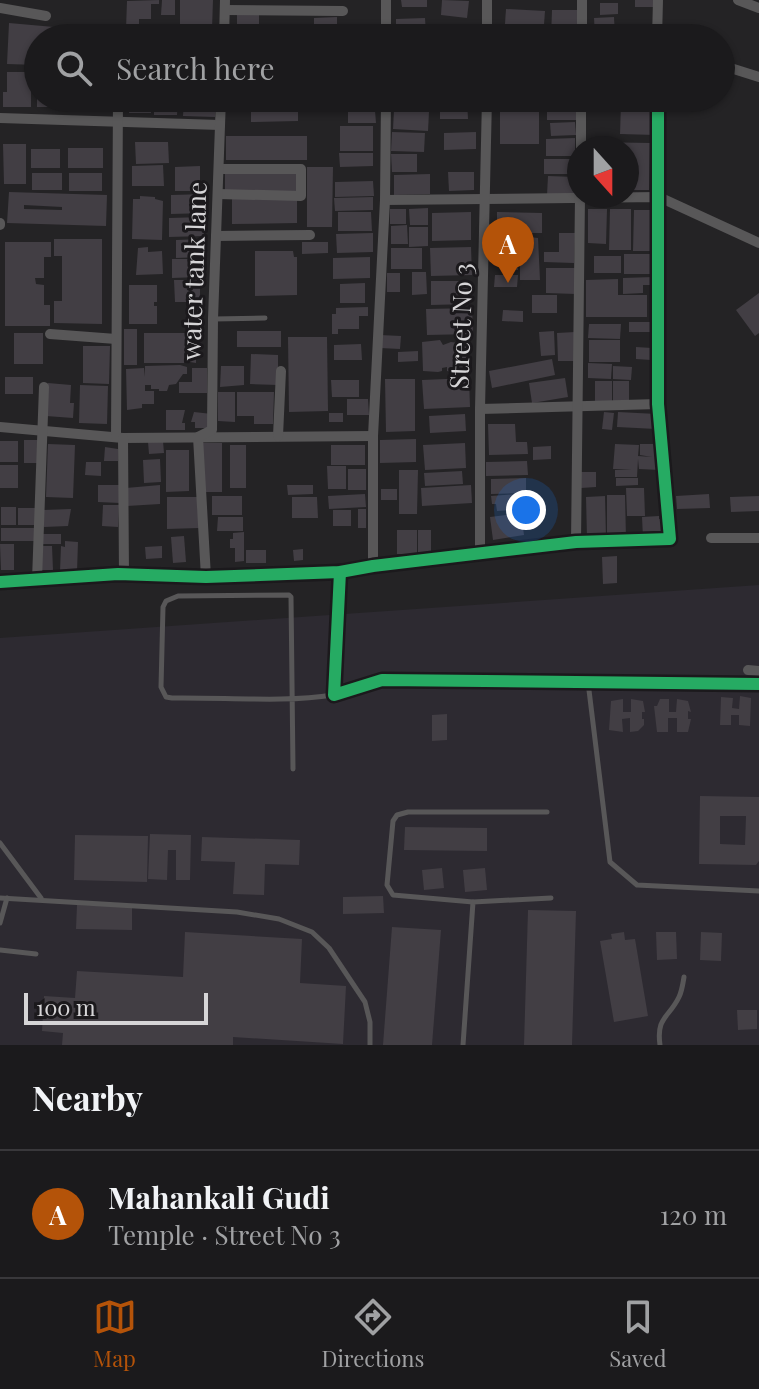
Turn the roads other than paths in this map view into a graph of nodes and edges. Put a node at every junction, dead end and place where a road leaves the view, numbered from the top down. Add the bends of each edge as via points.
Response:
1 (386, 0) edge
2 (487, 0) edge
3 (582, 0) edge
4 (658, 0) edge
5 (738, 0) edge
6 (225, 5) edge
7 (0, 8) edge
8 (759, 8) edge
9 (343, 11) dead end
10 (46, 16) dead end
11 (386, 24) edge
12 (487, 24) edge
13 (582, 24) edge
14 (657, 24) edge
15 (735, 69) edge
16 (759, 77) edge
17 (117, 112) edge
18 (220, 112) edge
19 (386, 112) edge
20 (487, 112) edge
21 (581, 112) edge
22 (658, 112) edge
23 (0, 118) edge
24 (117, 122) junction
25 (220, 125) junction
26 (581, 136) edge
27 (309, 162) dead end
28 (219, 166) junction
29 (218, 194) junction
30 (567, 196) edge
31 (639, 197) edge
32 (659, 197) junction
33 (486, 198) junction
34 (385, 200) junction
35 (580, 208) edge
36 (229, 230) dead end
37 (216, 233) junction
38 (310, 235) dead end
39 (759, 243) edge
40 (265, 318) dead end
41 (213, 319) junction
42 (50, 334) dead end
43 (116, 339) junction
44 (281, 371) dead end
45 (44, 387) dead end
46 (658, 404) junction
47 (577, 406) junction
48 (480, 409) junction
49 (0, 427) edge
50 (43, 431) junction
51 (278, 436) junction
52 (373, 436) junction
53 (119, 437) junction
54 (198, 437) junction
55 (711, 538) dead end
56 (759, 538) edge
57 (576, 542) junction
58 (480, 555) junction
59 (373, 566) junction
60 (340, 572) junction
61 (124, 575) junction
62 (206, 577) junction
63 (37, 580) junction
64 (0, 582) edge
65 (588, 682) junction
66 (759, 684) edge
67 (334, 695) junction
68 (293, 698) junction
69 (293, 769) dead end
70 (547, 812) dead end
71 (0, 843) edge
72 (759, 891) edge
73 (3, 898) edge
74 (551, 898) dead end
75 (42, 899) junction
76 (473, 902) junction
77 (0, 923) edge
78 (0, 950) edge
79 (36, 954) dead end
80 (684, 977) dead end
81 (370, 1045) edge
82 (463, 1045) edge
83 (660, 1045) edge

1 - 11 street
2 - 12 street
3 - 13 street
4 - 14 street
5 - 8 street
6 - 9 street
7 - 10 street
15 - 16 street
17 - 24 street
18 - 25 street, water tank lane
19 - 34 street
20 - 33 street, Street No 3
21 - 26 street
22 - 32 street
23 - 24 street
24 - 25 street
24 - 43 street
25 - 28 street, water tank lane
27 - 28 street
28 - 29 street, water tank lane
28 - 29 street via 301,169 301,196
29 - 37 street, water tank lane via 222,217
30 - 33 street
31 - 32 street
32 - 39 street
32 - 46 street
33 - 34 street
33 - 48 street, Street No 3
34 - 52 street
35 - 47 street
36 - 37 street
37 - 38 street
37 - 41 street, water tank lane
40 - 41 lane
41 - 54 street, water tank lane via 212,430
42 - 43 street
43 - 53 street
44 - 51 street
45 - 50 street
46 - 47 street
46 - 57 street via 670,539
47 - 48 street
47 - 57 street
48 - 58 street, Street No 3
49 - 50 street
50 - 53 street
50 - 63 street
51 - 52 street
51 - 54 street
52 - 59 street
53 - 54 street
53 - 61 street
54 - 62 street
55 - 56 street
57 - 58 street
58 - 59 street
59 - 60 street
60 - 62 street
60 - 67 street
61 - 62 street
61 - 63 street
63 - 64 street
65 - 66 street
65 - 67 street via 382,680
65 - 72 lane via 610,862 637,885
67 - 68 lane
68 - 68 lane via 166,697 161,687 166,601 178,596 289,595
68 - 69 lane
70 - 76 lane via 397,815 387,885 393,895
71 - 75 lane
73 - 75 lane
73 - 77 lane
74 - 76 lane
75 - 81 lane via 237,912 279,919 312,932 365,1002
76 - 82 lane
78 - 79 lane
80 - 83 lane via 679,998 658,1031

